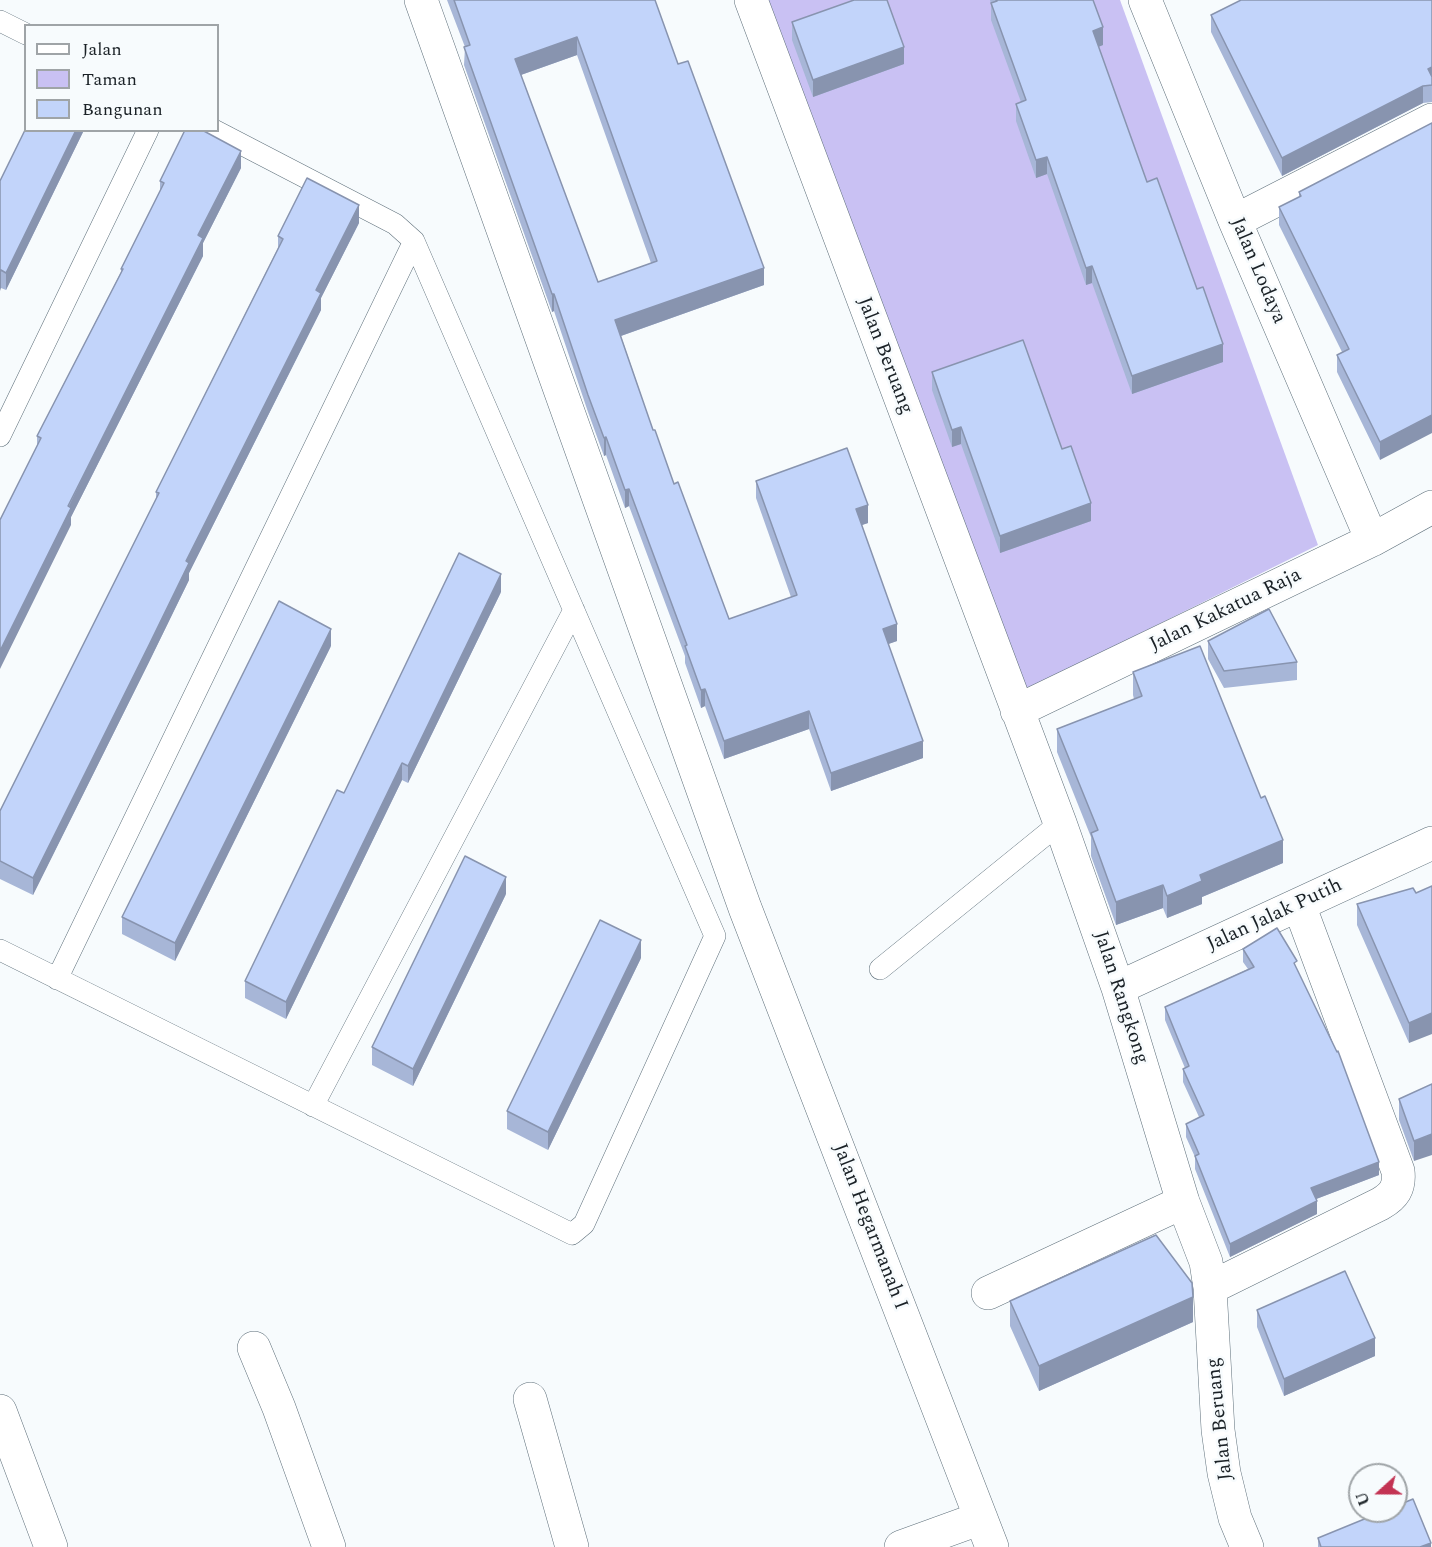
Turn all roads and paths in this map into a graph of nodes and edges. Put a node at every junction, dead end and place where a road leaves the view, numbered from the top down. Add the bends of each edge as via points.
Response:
1 (421, 0) edge
2 (750, 0) edge
3 (1148, 1) edge
4 (0, 21) edge
5 (24, 33) edge
6 (1432, 120) edge
7 (147, 132) edge
8 (218, 132) edge
9 (1235, 221) junction
10 (414, 241) junction
11 (0, 436) edge
12 (1432, 507) edge
13 (1372, 540) junction
14 (574, 610) junction
15 (1017, 711) junction
16 (1060, 823) junction
17 (1432, 843) edge
18 (1299, 905) junction
19 (0, 950) edge
20 (880, 969) dead end
21 (57, 979) junction
22 (1118, 988) junction
23 (313, 1106) junction
24 (1183, 1202) junction
25 (1210, 1288) junction
26 (988, 1293) dead end
27 (254, 1348) dead end
28 (530, 1399) dead end
29 (0, 1412) edge
30 (986, 1533) edge
31 (51, 1547) edge
32 (329, 1547) edge
33 (572, 1547) edge
34 (901, 1547) edge
35 (1246, 1547) edge

1 - 30 street, Jalan Hegarmanah I via 745,908
2 - 15 street, Jalan Beruang
3 - 9 street, Jalan Lodaya
4 - 5 lane
6 - 9 street
7 - 11 lane
8 - 10 lane via 395,224
9 - 13 street, Jalan Lodaya
10 - 14 lane
10 - 21 lane
12 - 13 street, Jalan Kakatua Raja
13 - 15 street, Jalan Kakatua Raja
14 - 23 lane
14 - 23 lane via 715,936 584,1224 572,1234
15 - 16 street, Jalan Rangkong
16 - 20 lane
16 - 22 street, Jalan Rangkong
17 - 18 street, Jalan Jalak Putih
18 - 22 street, Jalan Jalak Putih
18 - 25 street via 1398,1172 1398,1186 1380,1204
19 - 21 lane
21 - 23 lane
22 - 24 street, Jalan Rangkong
24 - 25 street, Jalan Rangkong via 1206,1262
24 - 26 street
25 - 35 street, Jalan Beruang via 1218,1430 1224,1473
27 - 32 street
28 - 33 street
29 - 31 street
30 - 34 street

